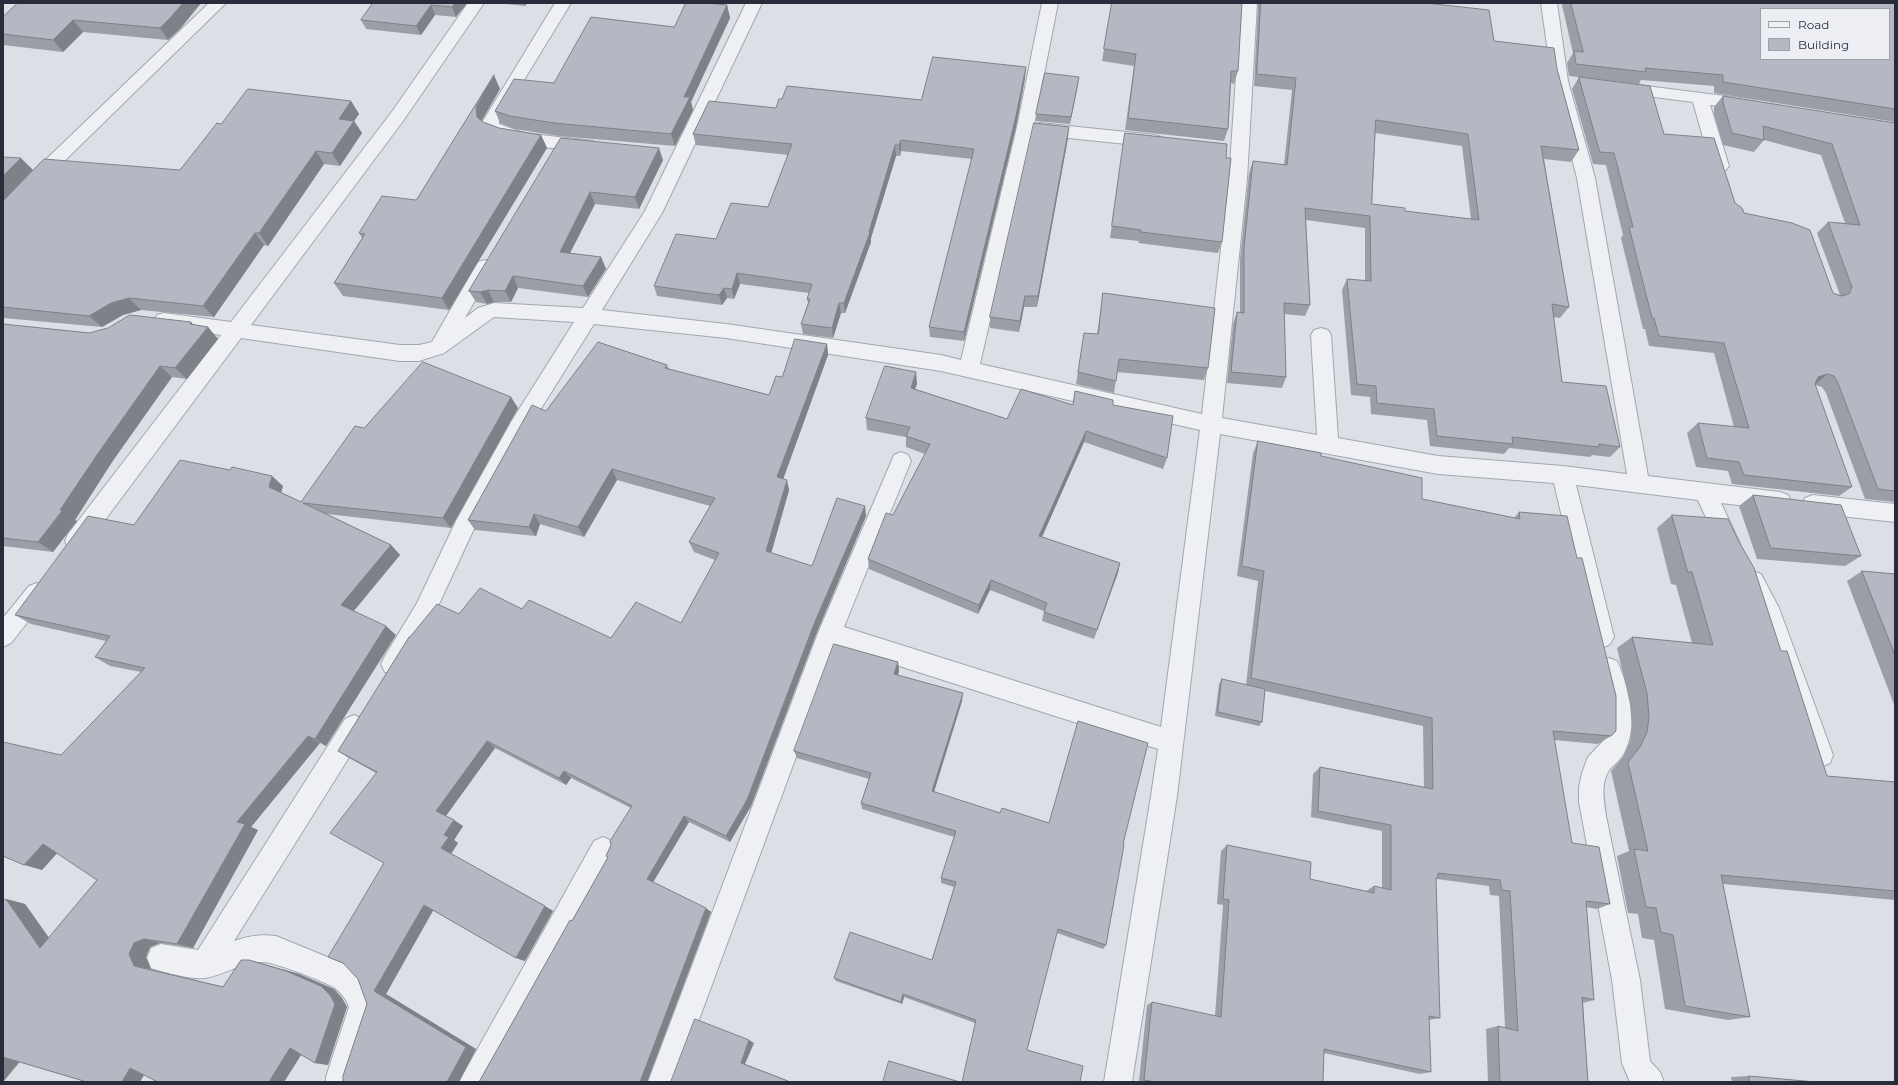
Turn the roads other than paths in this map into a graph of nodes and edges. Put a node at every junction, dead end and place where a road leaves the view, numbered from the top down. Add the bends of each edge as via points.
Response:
1 (218, 3) edge
2 (476, 3) edge
3 (563, 3) edge
4 (754, 3) edge
5 (1050, 3) edge
6 (1249, 3) edge
7 (1549, 3) edge
8 (1606, 86) edge
9 (1700, 98) junction
10 (1762, 107) edge
11 (1025, 127) junction
12 (1171, 142) edge
13 (606, 147) edge
14 (1724, 179) edge
15 (3, 214) edge
16 (494, 252) edge
17 (589, 316) junction
18 (148, 319) edge
19 (237, 331) junction
20 (1321, 335) dead end
21 (437, 348) junction
22 (969, 369) junction
23 (1211, 424) junction
24 (1328, 446) junction
25 (900, 461) dead end
26 (1563, 475) junction
27 (1639, 484) junction
28 (1848, 488) edge
29 (1705, 492) junction
30 (1856, 509) junction
31 (1895, 513) edge
32 (65, 555) edge
33 (46, 580) edge
34 (830, 633) junction
35 (3, 636) edge
36 (381, 684) edge
37 (364, 711) edge
38 (1171, 742) junction
39 (1822, 755) edge
40 (603, 850) dead end
41 (161, 958) edge
42 (204, 965) junction
43 (340, 1082) edge
44 (473, 1082) edge
45 (662, 1082) edge
46 (1118, 1082) edge
47 (1650, 1082) edge

1 - 15 street
2 - 19 street via 397,117
3 - 13 street via 491,121 491,127 499,132 556,150
4 - 17 street via 675,153 653,213
5 - 11 street
6 - 23 street via 1232,149
7 - 27 street via 1568,82 1586,178
8 - 9 street
9 - 10 street
9 - 14 street
11 - 12 street
11 - 22 street
16 - 21 street
17 - 21 street via 514,310 490,311
17 - 22 street via 726,331
17 - 36 street via 518,428 464,528 424,610
18 - 19 street via 215,326
19 - 21 street via 400,353 419,353
19 - 32 street
20 - 24 street
22 - 23 street
23 - 24 street
23 - 38 street
24 - 26 street via 1438,464
25 - 34 street
26 - 27 street
26 - 47 street via 1618,704 1617,742 1600,762 1593,776 1590,794 1626,980 1636,1063 1642,1075
27 - 29 street
28 - 30 street
29 - 30 street
29 - 39 street via 1731,547 1768,608
30 - 31 street
33 - 35 street
34 - 38 street
34 - 45 street
37 - 42 street
38 - 46 street
40 - 44 street
41 - 42 street
42 - 43 street via 251,949 264,948 276,950 344,978 360,993 362,1007

